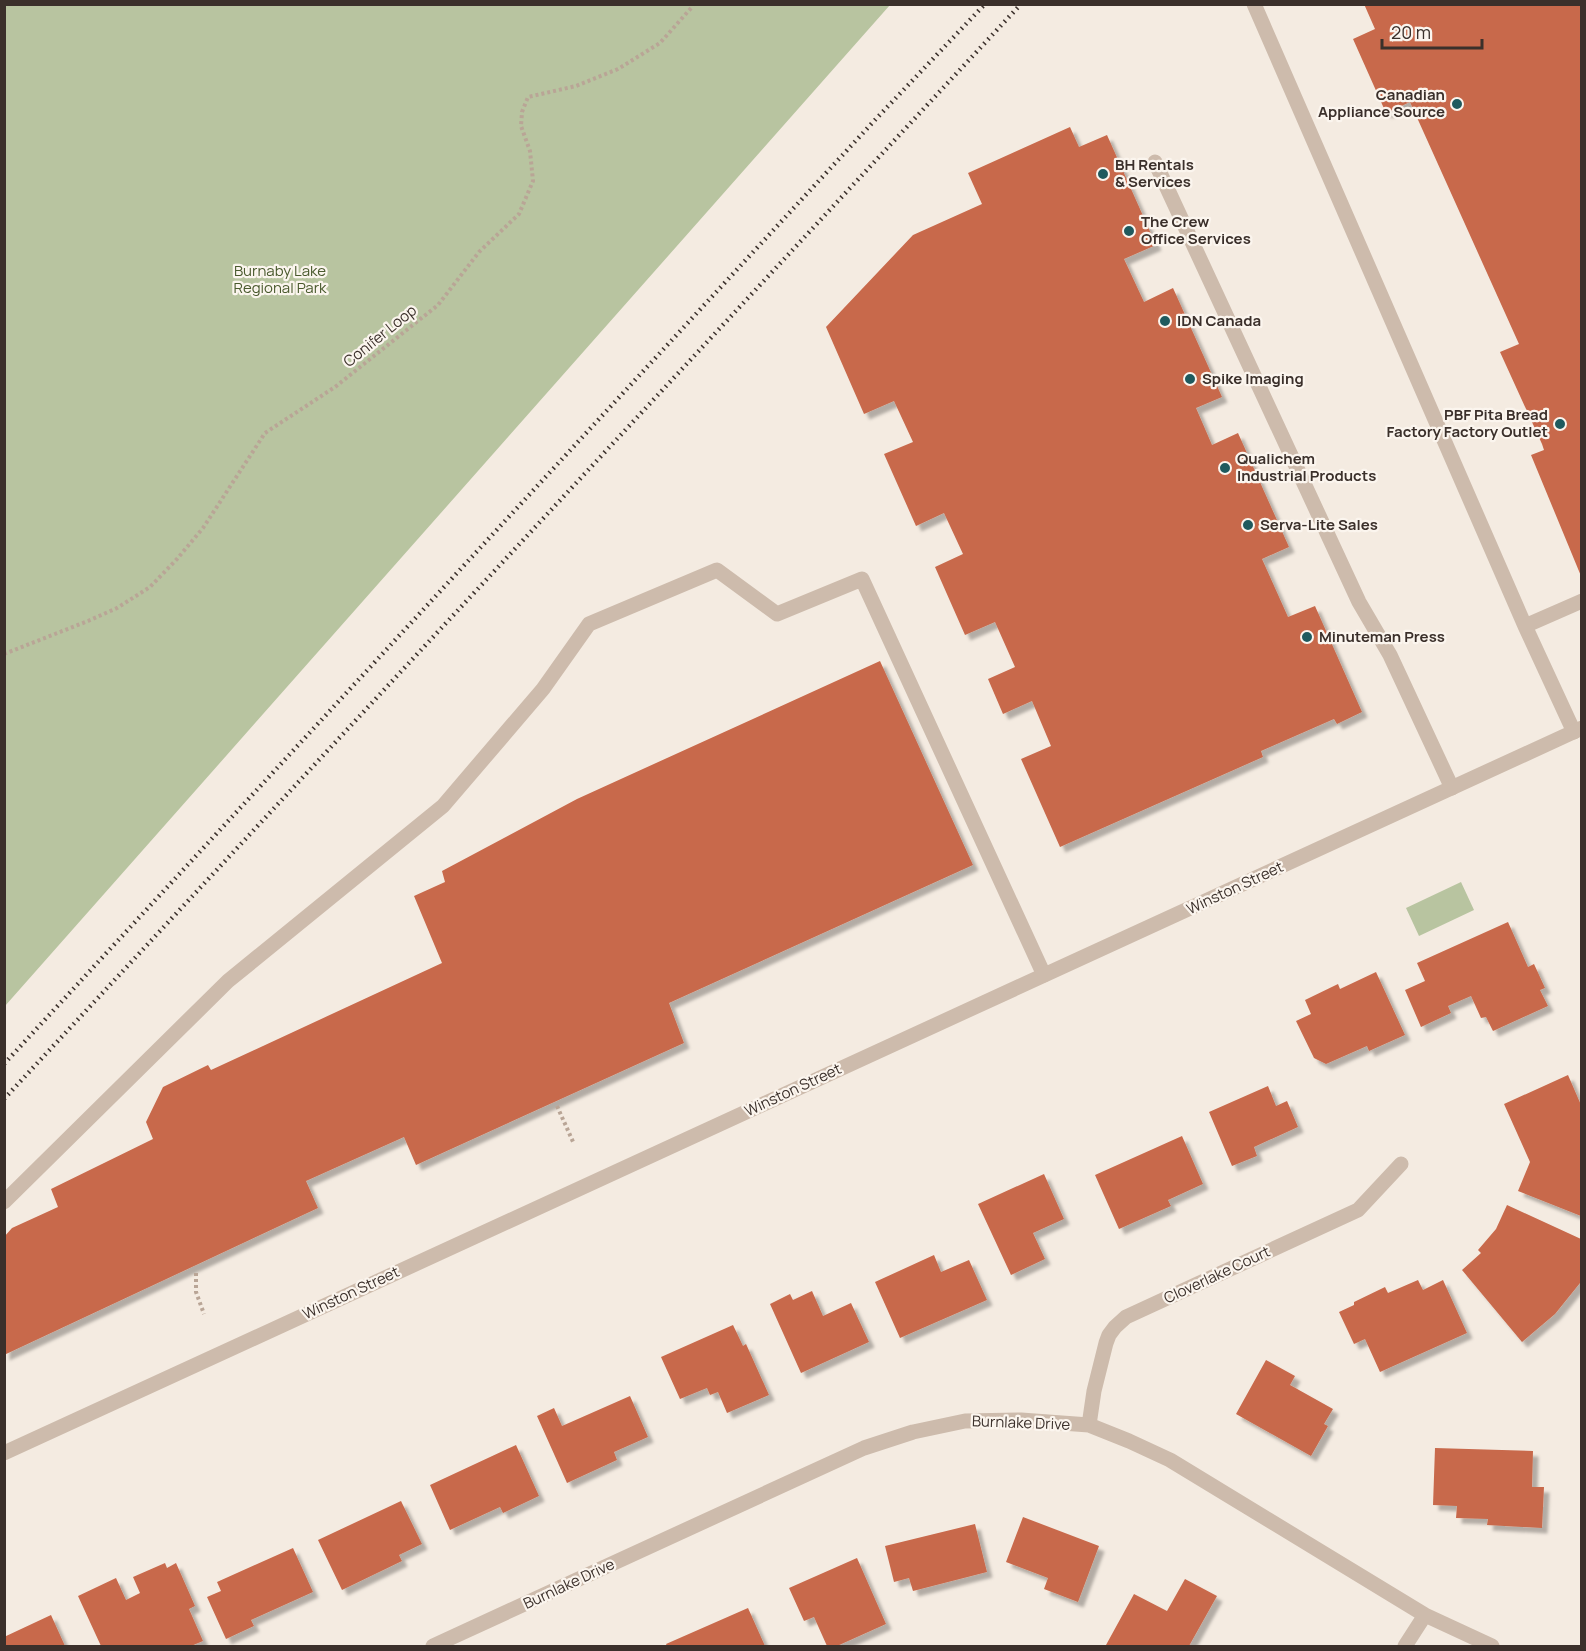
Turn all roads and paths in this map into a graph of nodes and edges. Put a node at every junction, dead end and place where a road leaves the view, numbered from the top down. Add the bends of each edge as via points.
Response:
1 (693, 4) edge
2 (1254, 4) edge
3 (1155, 162) dead end
4 (1581, 601) edge
5 (1525, 626) junction
6 (4, 654) edge
7 (1578, 730) edge
8 (1452, 788) junction
9 (1044, 975) junction
10 (557, 1106) dead end
11 (574, 1144) dead end
12 (1401, 1164) dead end
13 (4, 1202) edge
14 (196, 1273) dead end
15 (204, 1314) dead end
16 (1089, 1425) junction
17 (4, 1453) edge
18 (1425, 1614) junction
19 (432, 1647) edge
20 (1405, 1647) edge
21 (1491, 1647) edge

1 - 6 path, Conifer Loop via 660,43 618,69 576,86 528,97 521,126 530,151 533,181 519,214 479,252 438,305 335,387 265,433 203,528 150,587 107,612
2 - 5 street
3 - 8 street via 1359,602 1390,655
4 - 5 street
5 - 7 street
7 - 8 street, Winston Street
8 - 9 street, Winston Street
9 - 13 street via 862,579 777,614 717,570 590,624 543,689 443,806 228,981
9 - 17 street, Winston Street
10 - 11 path
12 - 16 street, Cloverlake Court via 1358,1210 1126,1317 1106,1343
14 - 15 path via 196,1292
16 - 18 street, Burnlake Drive via 1170,1460
16 - 19 street, Burnlake Drive via 965,1421 864,1448
18 - 20 street
18 - 21 street, Burnlake Drive

